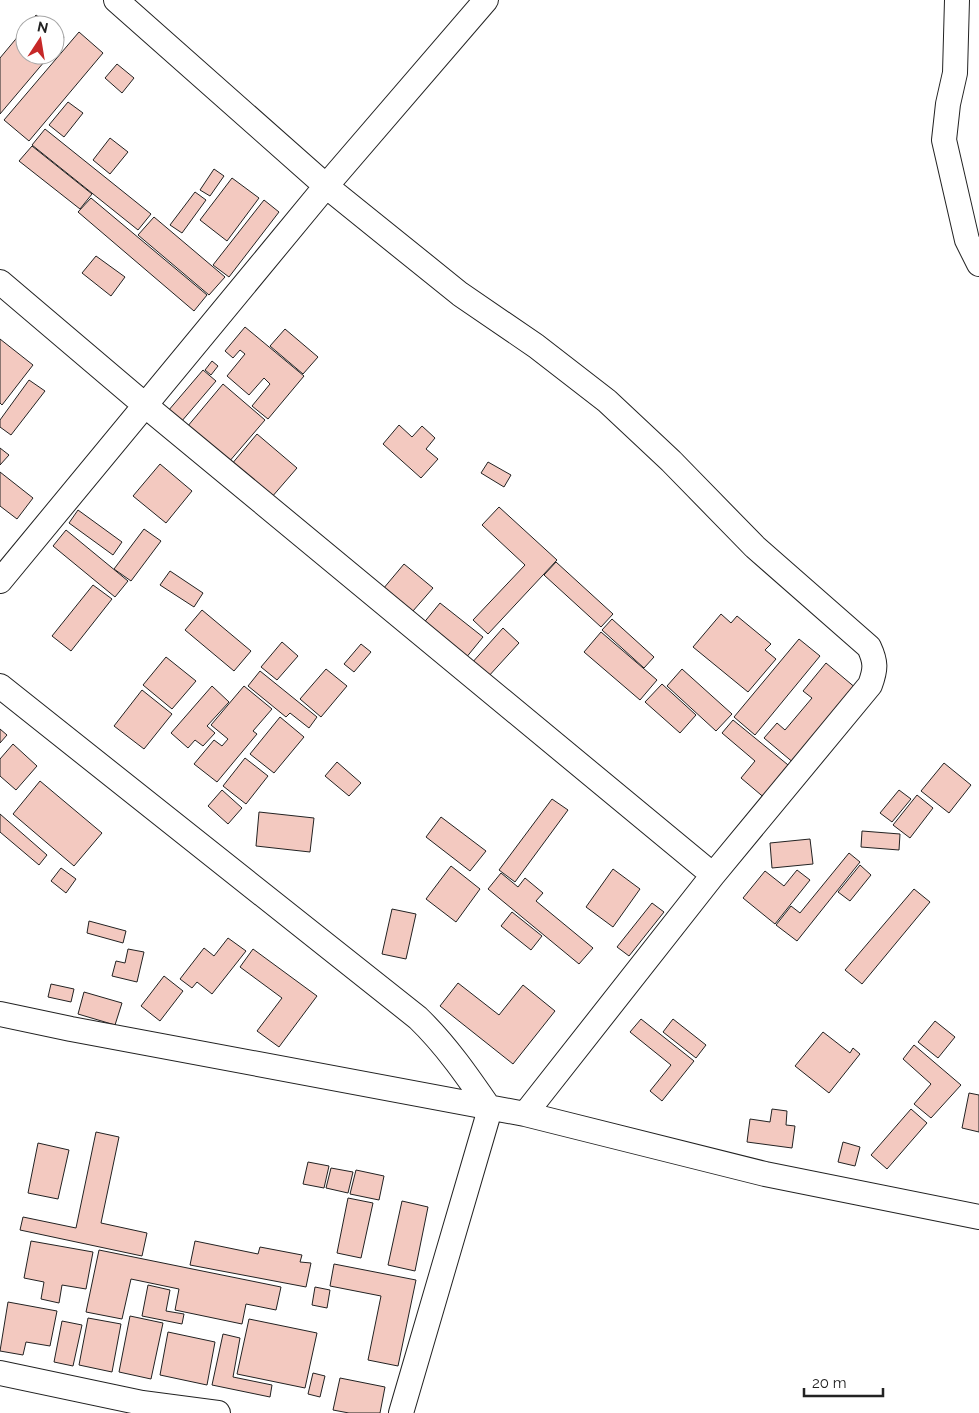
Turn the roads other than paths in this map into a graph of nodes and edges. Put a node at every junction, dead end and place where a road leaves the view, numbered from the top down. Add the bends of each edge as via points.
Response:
1 (116, 0) edge
2 (486, 0) edge
3 (957, 0) edge
4 (326, 186) junction
5 (979, 264) edge
6 (0, 282) edge
7 (146, 406) junction
8 (0, 581) edge
9 (0, 686) edge
10 (714, 875) junction
11 (0, 1014) edge
12 (490, 1109) junction
13 (525, 1114) junction
14 (979, 1217) edge
15 (0, 1373) edge
16 (140, 1408) edge
17 (218, 1413) edge
18 (401, 1413) edge

1 - 4 street
2 - 4 street
3 - 5 street via 956,73 944,140 968,240
4 - 7 street
4 - 10 street via 460,294 536,346 607,401 756,547 868,647 874,657 875,672 870,685
6 - 7 street
7 - 8 street
7 - 10 street
9 - 12 street via 418,1018 450,1052
10 - 13 street
11 - 12 street
12 - 13 street
12 - 18 street
13 - 14 street via 765,1174
15 - 16 street
16 - 17 street

